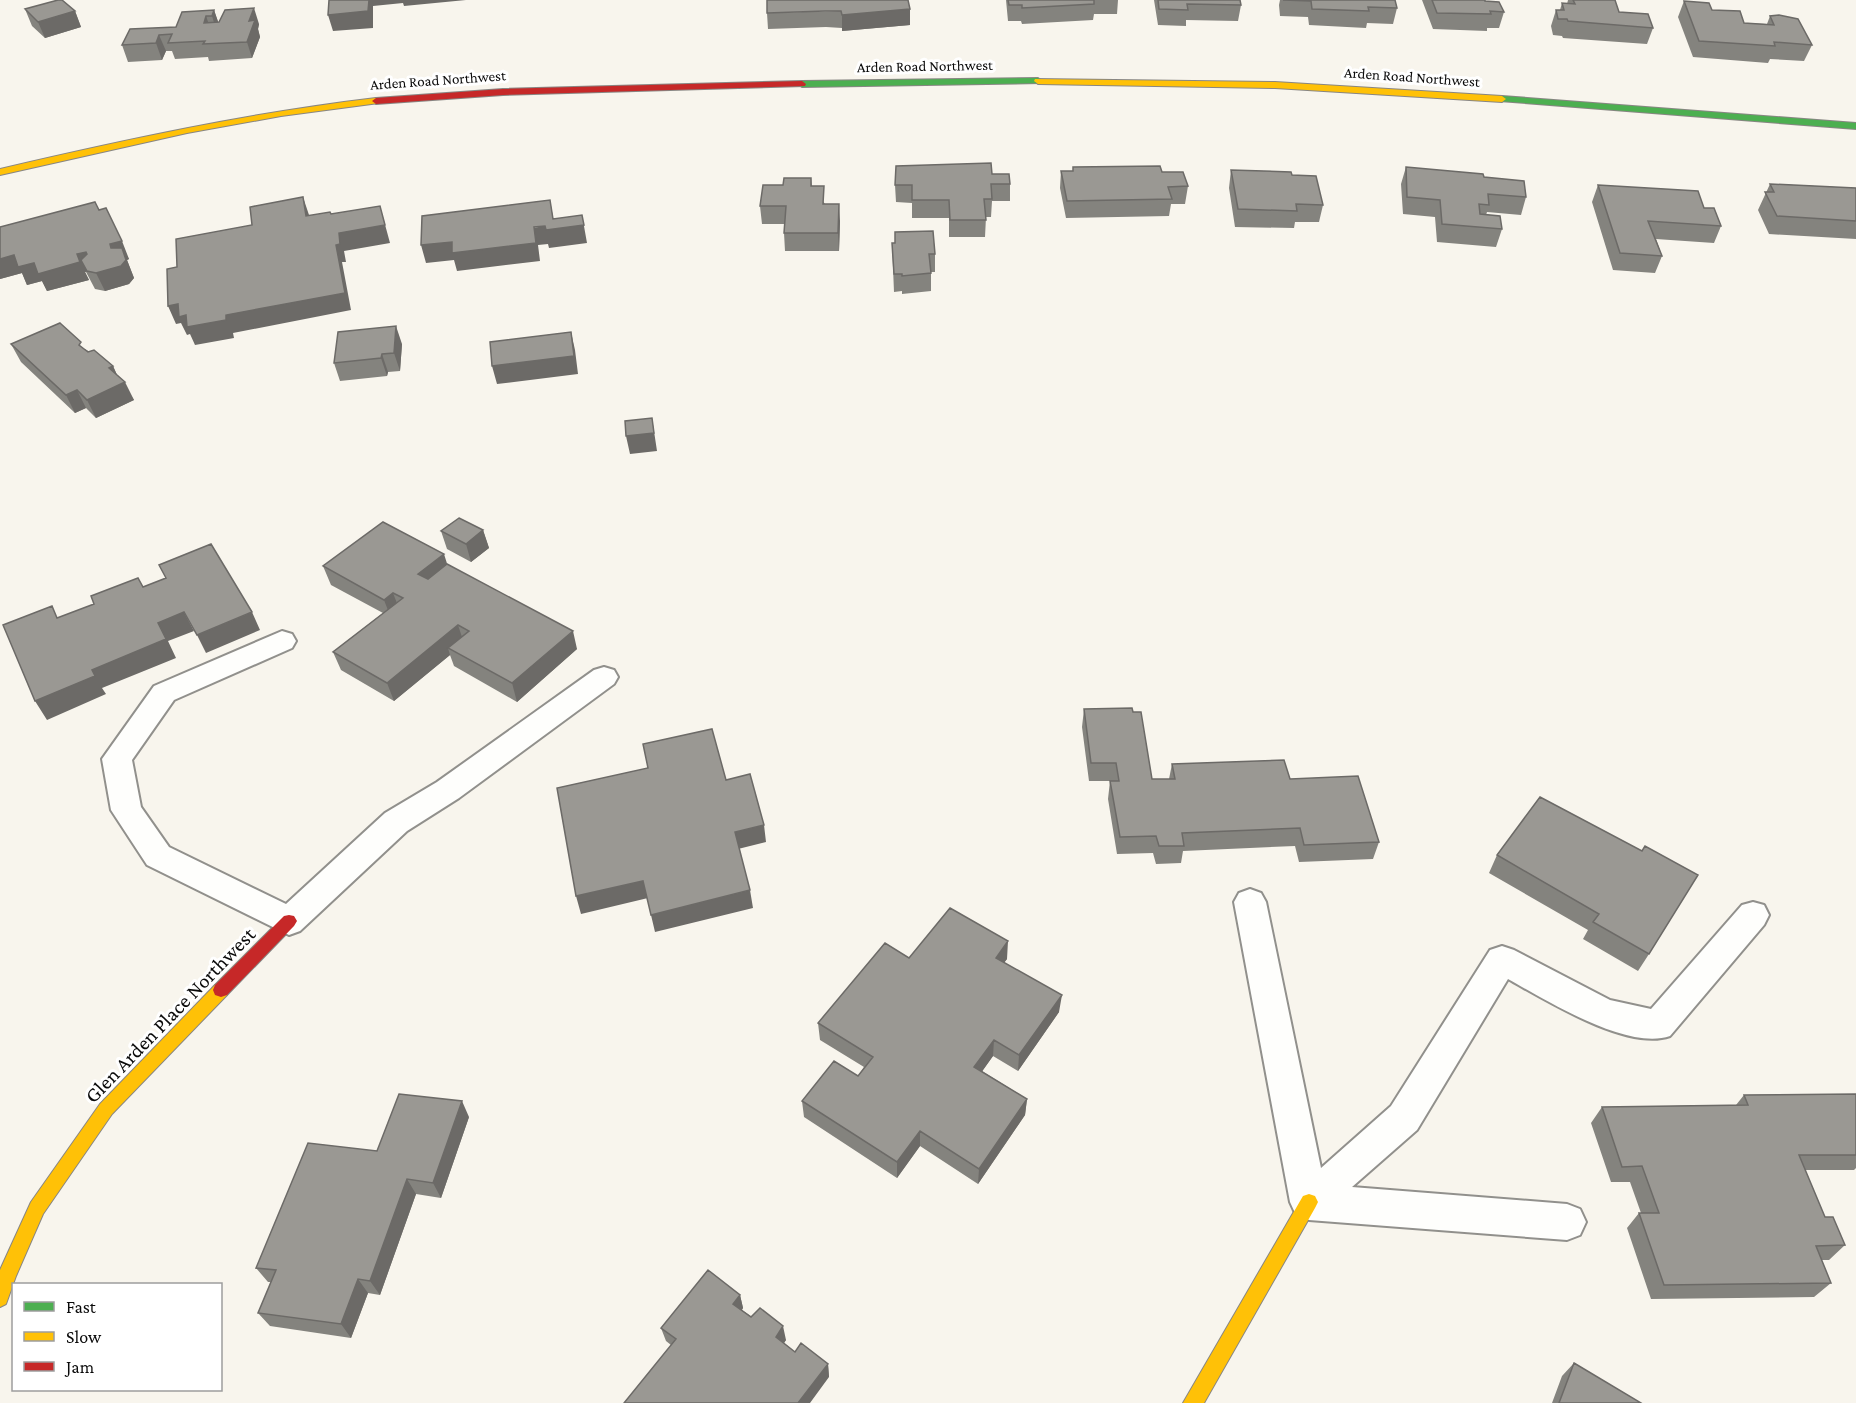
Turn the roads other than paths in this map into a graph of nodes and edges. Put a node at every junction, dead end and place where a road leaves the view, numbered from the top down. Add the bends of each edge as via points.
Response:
1 (1856, 126) edge
2 (0, 172) edge
3 (282, 641) dead end
4 (604, 677) dead end
5 (1250, 902) dead end
6 (1753, 915) dead end
7 (289, 921) junction
8 (1309, 1202) junction
9 (1567, 1222) dead end
10 (0, 1298) edge
11 (1193, 1403) edge

1 - 2 street, Arden Road Northwest via 1197,82 1013,81 553,90 399,98 275,113 150,136
3 - 7 lane via 164,693 117,759 126,810 158,856
4 - 7 lane via 448,790 396,822
5 - 8 lane
6 - 8 lane via 1658,1025 1604,1014 1502,960 1404,1118
7 - 10 street, Glen Arden Place Northwest via 106,1109 37,1208
8 - 9 lane
8 - 11 street

